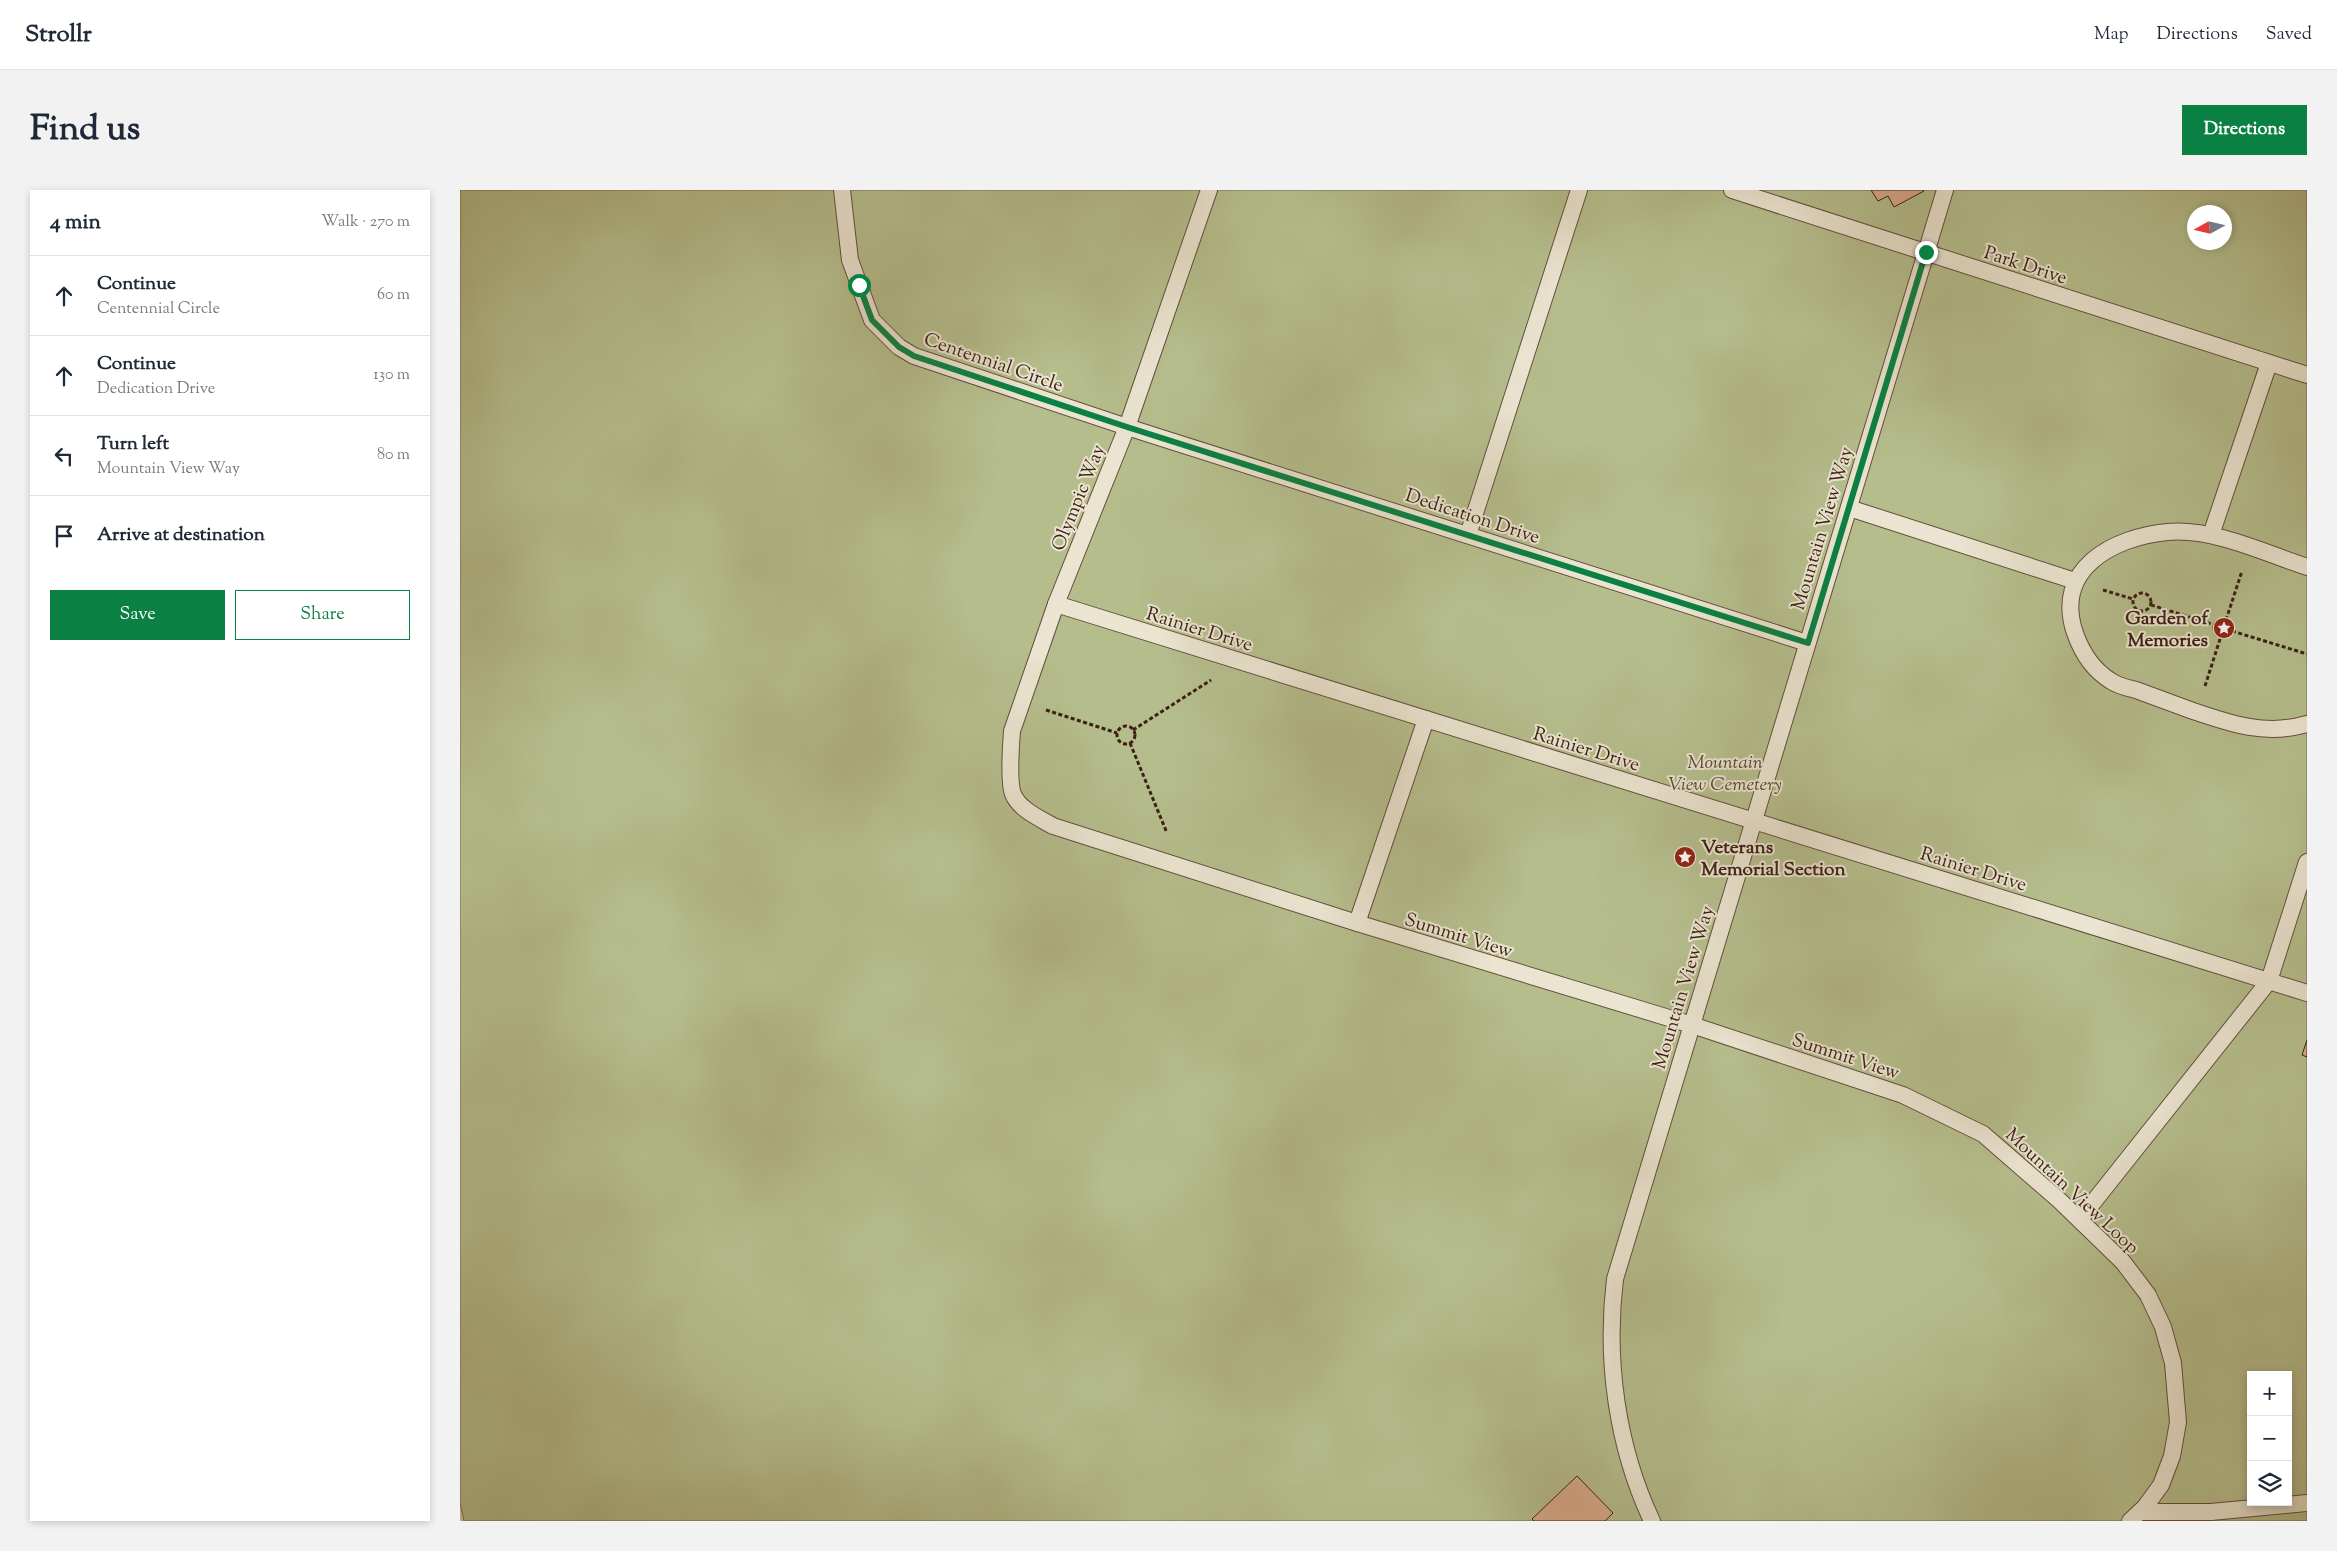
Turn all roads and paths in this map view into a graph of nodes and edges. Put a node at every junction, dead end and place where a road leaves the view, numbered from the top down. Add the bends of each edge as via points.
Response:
1 (842, 190) edge
2 (1209, 190) edge
3 (1580, 190) edge
4 (1732, 190) edge
5 (1944, 190) edge
6 (1926, 252) junction
7 (2269, 363) junction
8 (2307, 375) edge
9 (1127, 427) junction
10 (1848, 508) junction
11 (1468, 534) junction
12 (2211, 535) junction
13 (2249, 548) junction
14 (2307, 568) edge
15 (2075, 581) junction
16 (1056, 604) junction
17 (2151, 605) junction
18 (2226, 620) junction
19 (2215, 625) junction
20 (2232, 631) junction
21 (2221, 636) junction
22 (1808, 643) junction
23 (2307, 654) edge
24 (1240, 661) junction
25 (1022, 702) junction
26 (2197, 712) junction
27 (1426, 719) junction
28 (2307, 724) edge
29 (1133, 730) junction
30 (1117, 733) junction
31 (1130, 743) junction
32 (1013, 794) joint
33 (1754, 821) junction
34 (2307, 862) edge
35 (1180, 866) junction
36 (1357, 923) junction
37 (2269, 981) junction
38 (2307, 993) edge
39 (1692, 1026) junction
40 (1903, 1095) joint
41 (2080, 1220) junction
42 (2307, 1503) edge
43 (2135, 1517) edge
44 (1652, 1521) edge

1 - 9 lane, Centennial Circle via 850,260 859,285 872,320 899,347 914,356
2 - 9 lane, Olympic Way
3 - 11 lane
4 - 6 lane, Park Drive
5 - 6 lane, Mountain View Way
6 - 7 lane, Park Drive
6 - 10 lane, Mountain View Way
7 - 8 lane, Park Drive
7 - 12 lane
9 - 11 lane, Dedication Drive
9 - 16 lane, Olympic Way
10 - 15 lane
10 - 22 lane, Mountain View Way
11 - 22 lane, Dedication Drive
12 - 13 lane
12 - 15 lane via 2168,532 2120,543 2100,554
13 - 14 lane
13 - 18 path
15 - 26 lane via 2070,612 2080,648 2092,665 2112,682
16 - 24 lane, Rainier Drive
16 - 25 lane, Olympic Way
17 - 17 path via 2144,593 2133,599 2138,611 2148,610
17 - 19 path
18 - 19 path via 2219,620
18 - 20 path via 2232,625
19 - 21 path via 2216,633
20 - 21 path
20 - 23 path
21 - 26 path
22 - 33 lane, Mountain View Way
24 - 27 lane, Rainier Drive
24 - 29 path
25 - 30 path
25 - 32 lane, Olympic Way via 1012,732
26 - 28 lane via 2241,727 2270,730
27 - 33 lane, Rainier Drive
27 - 36 lane
29 - 30 path via 1123,726
29 - 31 path via 1134,739
30 - 31 path via 1121,743
31 - 35 path
32 - 35 lane, Summit View via 1028,811 1052,826
33 - 37 lane, Rainier Drive
33 - 39 lane, Mountain View Way
34 - 37 lane
35 - 36 lane, Summit View
36 - 39 lane, Summit View
37 - 38 lane, Rainier Drive
37 - 41 lane
39 - 40 lane, Summit View
39 - 44 lane, Mountain View Way via 1615,1280 1611,1316 1611,1352 1617,1401 1639,1489
40 - 41 lane, Mountain View Loop via 1984,1134
41 - 43 lane, Mountain View Loop via 2123,1262 2148,1295 2163,1328 2173,1363 2178,1422 2172,1456 2161,1485
42 - 43 lane

